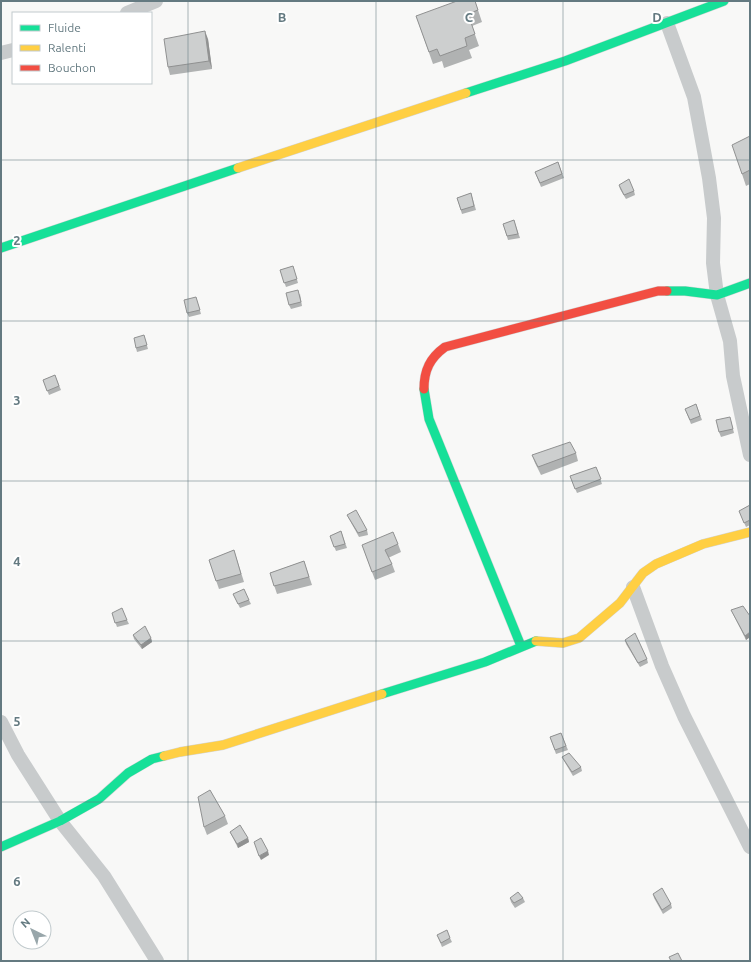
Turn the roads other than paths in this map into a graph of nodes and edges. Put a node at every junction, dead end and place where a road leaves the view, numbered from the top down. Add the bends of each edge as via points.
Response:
1 (156, 1) edge
2 (724, 1) edge
3 (129, 12) edge
4 (667, 23) junction
5 (12, 50) edge
6 (1, 53) edge
7 (1, 248) edge
8 (750, 283) edge
9 (717, 295) junction
10 (750, 455) edge
11 (750, 532) edge
12 (633, 587) junction
13 (521, 646) junction
14 (1, 722) edge
15 (60, 821) junction
16 (1, 847) edge
17 (750, 847) edge
18 (157, 961) edge

1 - 3 street
2 - 4 street
4 - 7 street via 565,62
4 - 9 street via 694,97 709,178 714,218 712,263
5 - 6 street
8 - 9 street
9 - 10 street via 730,341 733,376
9 - 13 street via 658,291 445,347 430,360 423,387 429,419
11 - 12 street via 703,544 656,564 643,573
12 - 13 street via 615,607 579,638 563,643 536,641
12 - 17 street via 662,666 684,716
13 - 15 street via 485,662 223,745 152,759 128,774 99,799
14 - 15 street
15 - 16 street
15 - 18 street via 104,876

